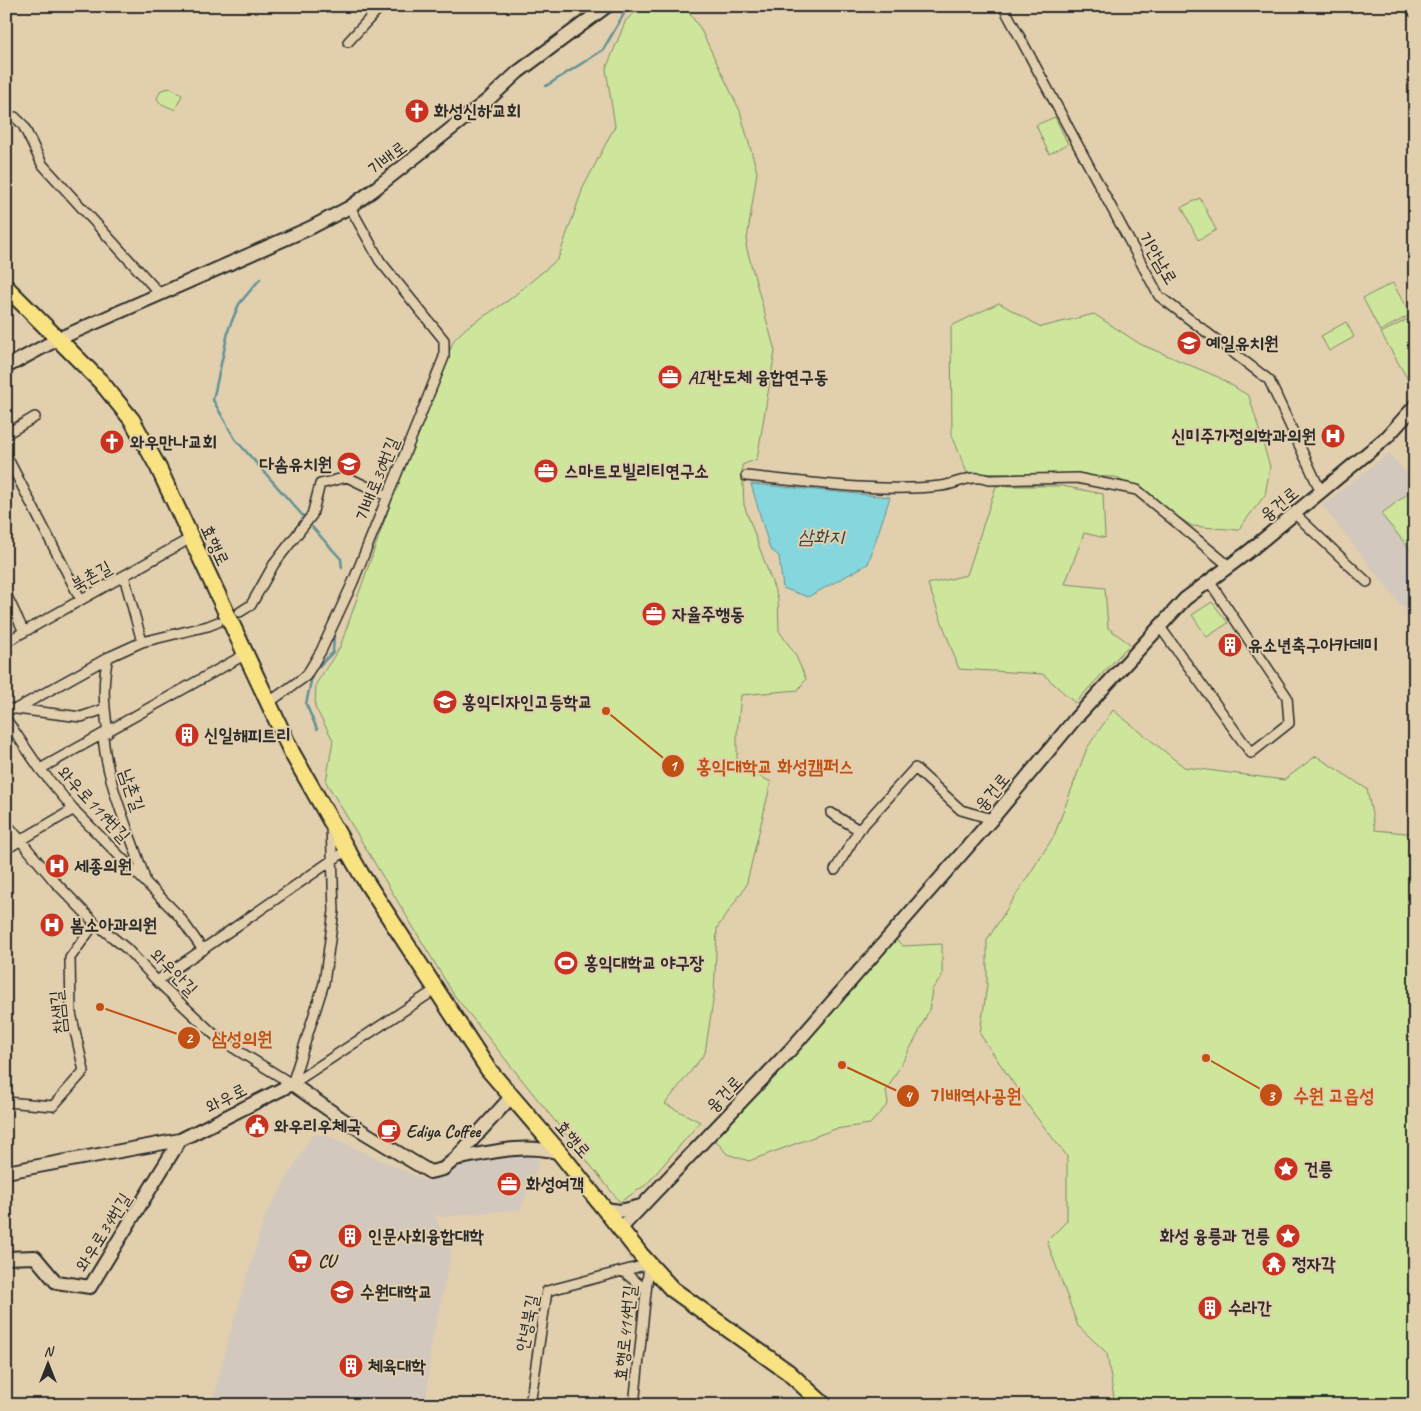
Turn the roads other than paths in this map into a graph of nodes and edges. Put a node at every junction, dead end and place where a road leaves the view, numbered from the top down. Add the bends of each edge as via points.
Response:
1 (381, 6) edge
2 (607, 6) edge
3 (1003, 6) edge
4 (1412, 6) edge
5 (1415, 11) edge
6 (348, 42) dead end
7 (11, 117) edge
8 (350, 207) junction
9 (6, 287) edge
10 (161, 295) junction
11 (58, 339) junction
12 (6, 367) edge
13 (1415, 406) edge
14 (35, 417) dead end
15 (6, 434) edge
16 (6, 456) edge
17 (746, 476) dead end
18 (1321, 492) junction
19 (387, 496) junction
20 (1295, 514) junction
21 (191, 538) junction
22 (1229, 566) junction
23 (124, 576) junction
24 (1209, 581) junction
25 (1367, 582) dead end
26 (6, 594) edge
27 (81, 600) junction
28 (240, 612) dead end
29 (218, 622) dead end
30 (1160, 627) junction
31 (24, 632) junction
32 (6, 642) edge
33 (142, 642) junction
34 (246, 654) junction
35 (108, 657) junction
36 (268, 703) junction
37 (11, 709) edge
38 (104, 709) junction
39 (6, 720) edge
40 (106, 734) junction
41 (40, 769) junction
42 (74, 809) junction
43 (830, 813) dead end
44 (992, 819) junction
45 (330, 820) junction
46 (6, 823) edge
47 (859, 830) junction
48 (21, 841) junction
49 (6, 849) edge
50 (347, 850) junction
51 (332, 860) junction
52 (835, 870) dead end
53 (146, 881) junction
54 (94, 922) junction
55 (203, 950) junction
56 (157, 981) junction
57 (435, 990) junction
58 (292, 1084) junction
59 (511, 1097) junction
60 (6, 1102) edge
61 (180, 1140) junction
62 (560, 1153) junction
63 (456, 1159) junction
64 (6, 1172) edge
65 (641, 1206) junction
66 (605, 1209) junction
67 (621, 1228) junction
68 (6, 1258) edge
69 (649, 1264) junction
70 (624, 1272) junction
71 (646, 1290) junction
72 (530, 1405) edge
73 (634, 1405) edge
74 (824, 1405) edge

1 - 6 street
2 - 8 street, 기배로 via 518,72 440,140
3 - 18 street, 기안남로 via 1159,296 1269,380
4 - 5 street
7 - 10 street via 23,124 42,164
8 - 10 street, 기배로
8 - 19 street, 기배로30번길 via 380,261 444,340 444,357
9 - 11 main road, 효행로
10 - 11 street, 기배로
11 - 12 street, 기배로
11 - 21 main road, 효행로 via 101,382 132,420 158,466
13 - 18 street, 융건로 via 1387,437
14 - 15 street
16 - 27 street
17 - 22 street via 888,489 943,486 977,476 989,480 1076,478 1137,490
18 - 20 street, 융건로
19 - 28 street via 347,477 320,484 312,515 274,564 251,605
19 - 36 street, 기배로30번길 via 321,652 306,676
20 - 22 street, 융건로
20 - 25 street
21 - 23 street, 북촌길
21 - 34 main road, 효행로
22 - 24 street, 융건로
23 - 27 street, 북촌길
23 - 33 street
24 - 30 street, 융건로 via 1185,599
24 - 30 street via 1287,697 1289,723 1251,753
26 - 31 street
27 - 31 street, 북촌길
29 - 33 street
30 - 44 street, 융건로 via 1075,719
31 - 32 street, 북촌길
33 - 35 street
34 - 36 main road, 효행로
34 - 40 street, 와우로119번길
35 - 37 street
35 - 38 street, 남촌길 via 104,675
36 - 45 main road, 효행로 via 292,754
37 - 38 street via 81,717
38 - 40 street, 남촌길
39 - 41 street, 와우로119번길
40 - 41 street, 와우로119번길
40 - 53 street, 남촌길 via 104,756
41 - 42 street, 와우로119번길
42 - 48 street
42 - 53 street, 와우로119번길
43 - 47 street
44 - 47 street via 960,810 914,768
44 - 65 street, 융건로 via 792,1048
45 - 50 main road, 효행로
45 - 51 street
46 - 48 street, 와우안길
47 - 52 street
48 - 49 street
48 - 54 street, 와우안길
50 - 51 street
50 - 57 main road, 효행로
51 - 55 street
51 - 58 street via 334,911 324,983
53 - 55 street, 와우로119번길 via 179,916
54 - 56 street, 와우안길 via 127,949
54 - 60 street, 참샘길 via 70,958 71,1013 84,1071 53,1106
55 - 56 street
56 - 58 street, 와우안길 via 219,1039
57 - 58 street, 와우로
57 - 59 main road, 효행로 via 488,1069
58 - 61 street, 와우로
58 - 63 street, 와우안길 via 342,1120 430,1172 443,1169
59 - 62 main road, 효행로
59 - 63 street, 와우안길
61 - 64 street, 와우로
61 - 68 street, 와우로34번길 via 90,1287 56,1282 35,1258
62 - 63 street via 539,1147
62 - 66 main road, 효행로
65 - 66 street via 620,1211
65 - 67 street, 융건로
66 - 67 main road, 효행로
67 - 69 main road, 효행로
69 - 70 street, 안녕북길
69 - 71 street, 효행로414번길
69 - 74 main road, 효행로 via 672,1289 788,1372
70 - 71 street
70 - 72 street, 안녕북길 via 546,1291
71 - 73 street, 효행로414번길

